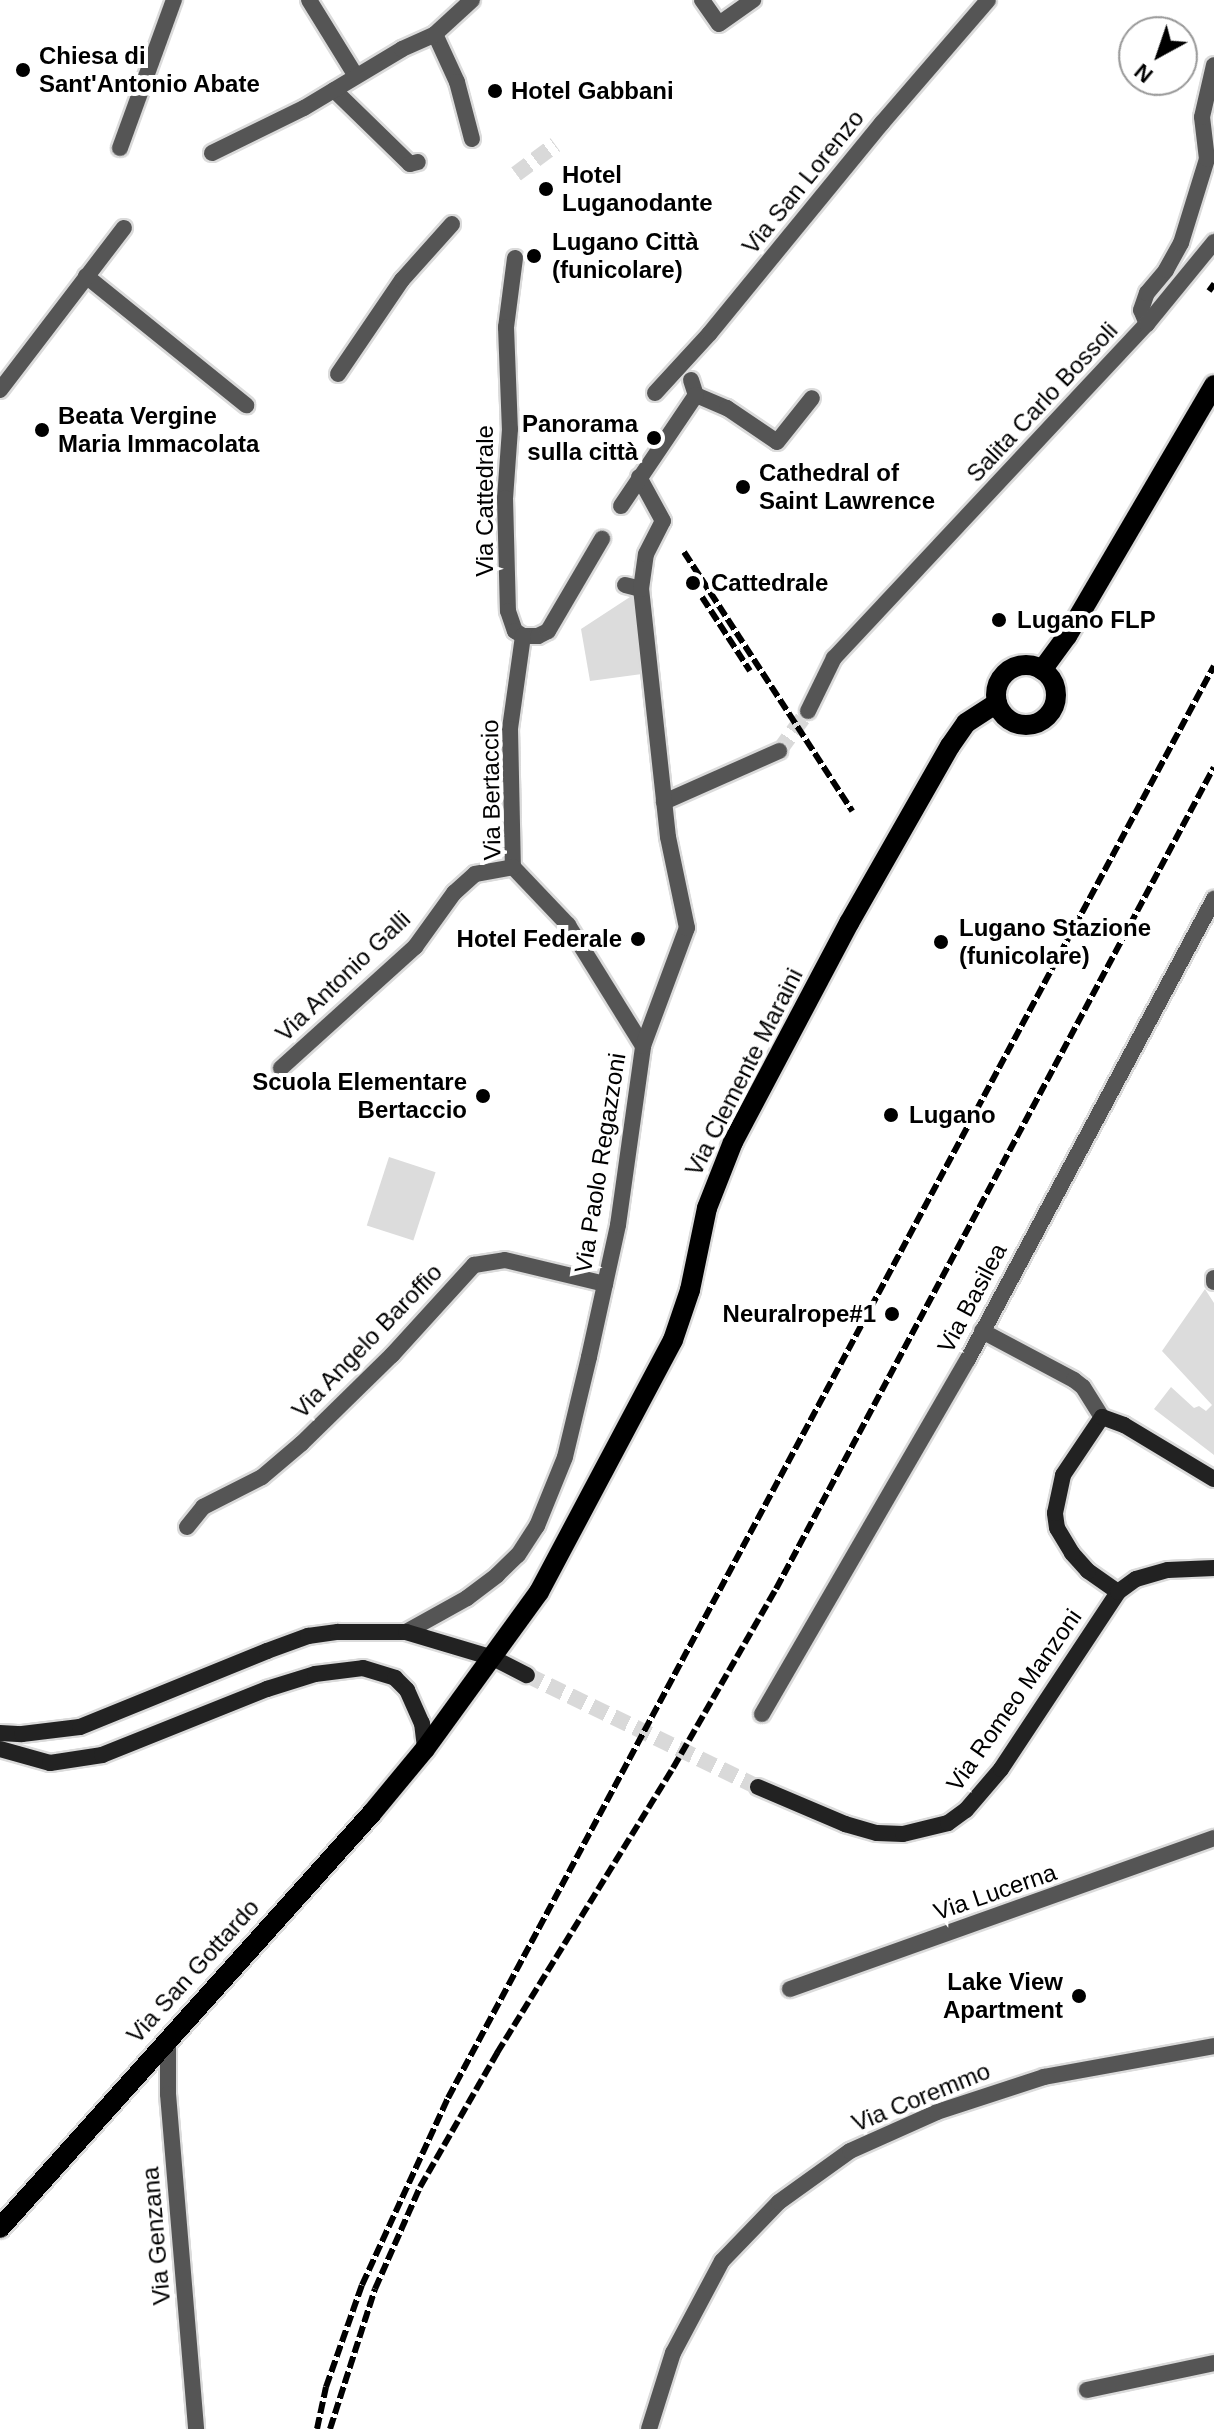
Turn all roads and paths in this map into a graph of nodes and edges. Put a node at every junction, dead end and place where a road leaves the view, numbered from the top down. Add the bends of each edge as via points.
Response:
1 (174, 0) edge
2 (309, 0) edge
3 (472, 0) edge
4 (702, 0) edge
5 (753, 0) edge
6 (988, 0) edge
7 (435, 34) junction
8 (1214, 65) edge
9 (356, 76) junction
10 (334, 90) junction
11 (472, 139) dead end
12 (120, 148) dead end
13 (212, 153) dead end
14 (418, 162) dead end
15 (452, 224) dead end
16 (124, 228) dead end
17 (1214, 242) edge
18 (515, 258) dead end
19 (86, 276) junction
20 (1147, 324) junction
21 (338, 374) dead end
22 (1214, 385) edge
23 (0, 390) edge
24 (655, 393) dead end
25 (812, 398) dead end
26 (246, 405) dead end
27 (639, 477) junction
28 (621, 506) dead end
29 (602, 539) dead end
30 (523, 636) junction
31 (1042, 670) junction
32 (997, 703) junction
33 (808, 711) tunnel mouth
34 (779, 751) tunnel mouth
35 (664, 802) junction
36 (513, 867) junction
37 (1214, 899) edge
38 (643, 1046) junction
39 (281, 1068) dead end
40 (605, 1284) junction
41 (982, 1331) junction
42 (1102, 1417) junction
43 (1214, 1479) edge
44 (187, 1527) dead end
45 (1214, 1568) edge
46 (1118, 1592) junction
47 (406, 1632) junction
48 (493, 1658) junction
49 (527, 1675) tunnel mouth
50 (762, 1714) dead end
51 (0, 1733) edge
52 (0, 1749) edge
53 (425, 1749) junction
54 (758, 1787) tunnel mouth
55 (1214, 1838) edge
56 (790, 1989) dead end
57 (168, 2039) junction
58 (1214, 2046) edge
59 (0, 2228) edge
60 (1214, 2363) edge
61 (1087, 2390) dead end
62 (196, 2429) edge
63 (649, 2429) edge

1 - 12 street
2 - 9 street
3 - 7 street
4 - 5 street via 719,24
6 - 24 street, Via San Lorenzo
7 - 9 street
7 - 11 street via 457,82
8 - 20 street via 1202,117 1207,159 1181,243 1144,301 1141,310
9 - 10 street
10 - 13 street
10 - 14 street via 410,164
15 - 21 street via 402,280
16 - 19 street
17 - 20 street, Salita Carlo Bossoli
18 - 30 street, Via Cattedrale via 506,327 510,429 505,498 508,611 511,624
19 - 23 street
19 - 26 street
20 - 33 street, Salita Carlo Bossoli via 834,658
22 - 31 main road
25 - 27 street via 777,442 694,388
27 - 28 street
27 - 35 street, Via Paolo Regazzoni via 663,521 633,587
29 - 30 street via 594,569 548,631
30 - 36 street, Via Bertaccio via 510,729
31 - 32 main road via 1025,665 1008,672 998,685
31 - 32 main road via 1056,689 1045,719 1020,724 1006,717
32 - 48 main road, Via Clemente Maraini via 958,732 849,923 721,1168 673,1340 564,1549
34 - 35 street
35 - 38 street, Via Paolo Regazzoni via 687,928
36 - 38 street, Via Bertaccio via 568,925
36 - 39 street, Via Antonio Galli via 475,874 454,893 415,947
37 - 41 street, Via Basilea
38 - 40 street, Via Paolo Regazzoni
40 - 44 street, Via Angelo Baroffio via 505,1260 474,1265 302,1443 262,1477 203,1507
40 - 47 street, Via Paolo Regazzoni via 565,1457 537,1526 497,1575
41 - 42 street via 1074,1380
41 - 50 street, Via Basilea
42 - 43 main road
42 - 46 main road via 1063,1475 1055,1513 1057,1528 1072,1553
45 - 46 main road via 1168,1570 1136,1579
46 - 54 main road, Via Romeo Manzoni via 1001,1769 948,1823 903,1834 877,1833
47 - 48 main road
47 - 51 main road via 308,1636 80,1727
48 - 49 main road
48 - 53 main road, Via San Gottardo
52 - 53 main road via 50,1763 102,1755 291,1681 363,1668 395,1678 407,1690 422,1723
53 - 57 main road, Via San Gottardo
55 - 56 street, Via Lucerna
57 - 59 main road, Via San Gottardo
57 - 62 street, Via Genzana
58 - 63 street, Via Coremmo via 1044,2077 937,2112 850,2151 779,2202 722,2261 673,2353
60 - 61 street

